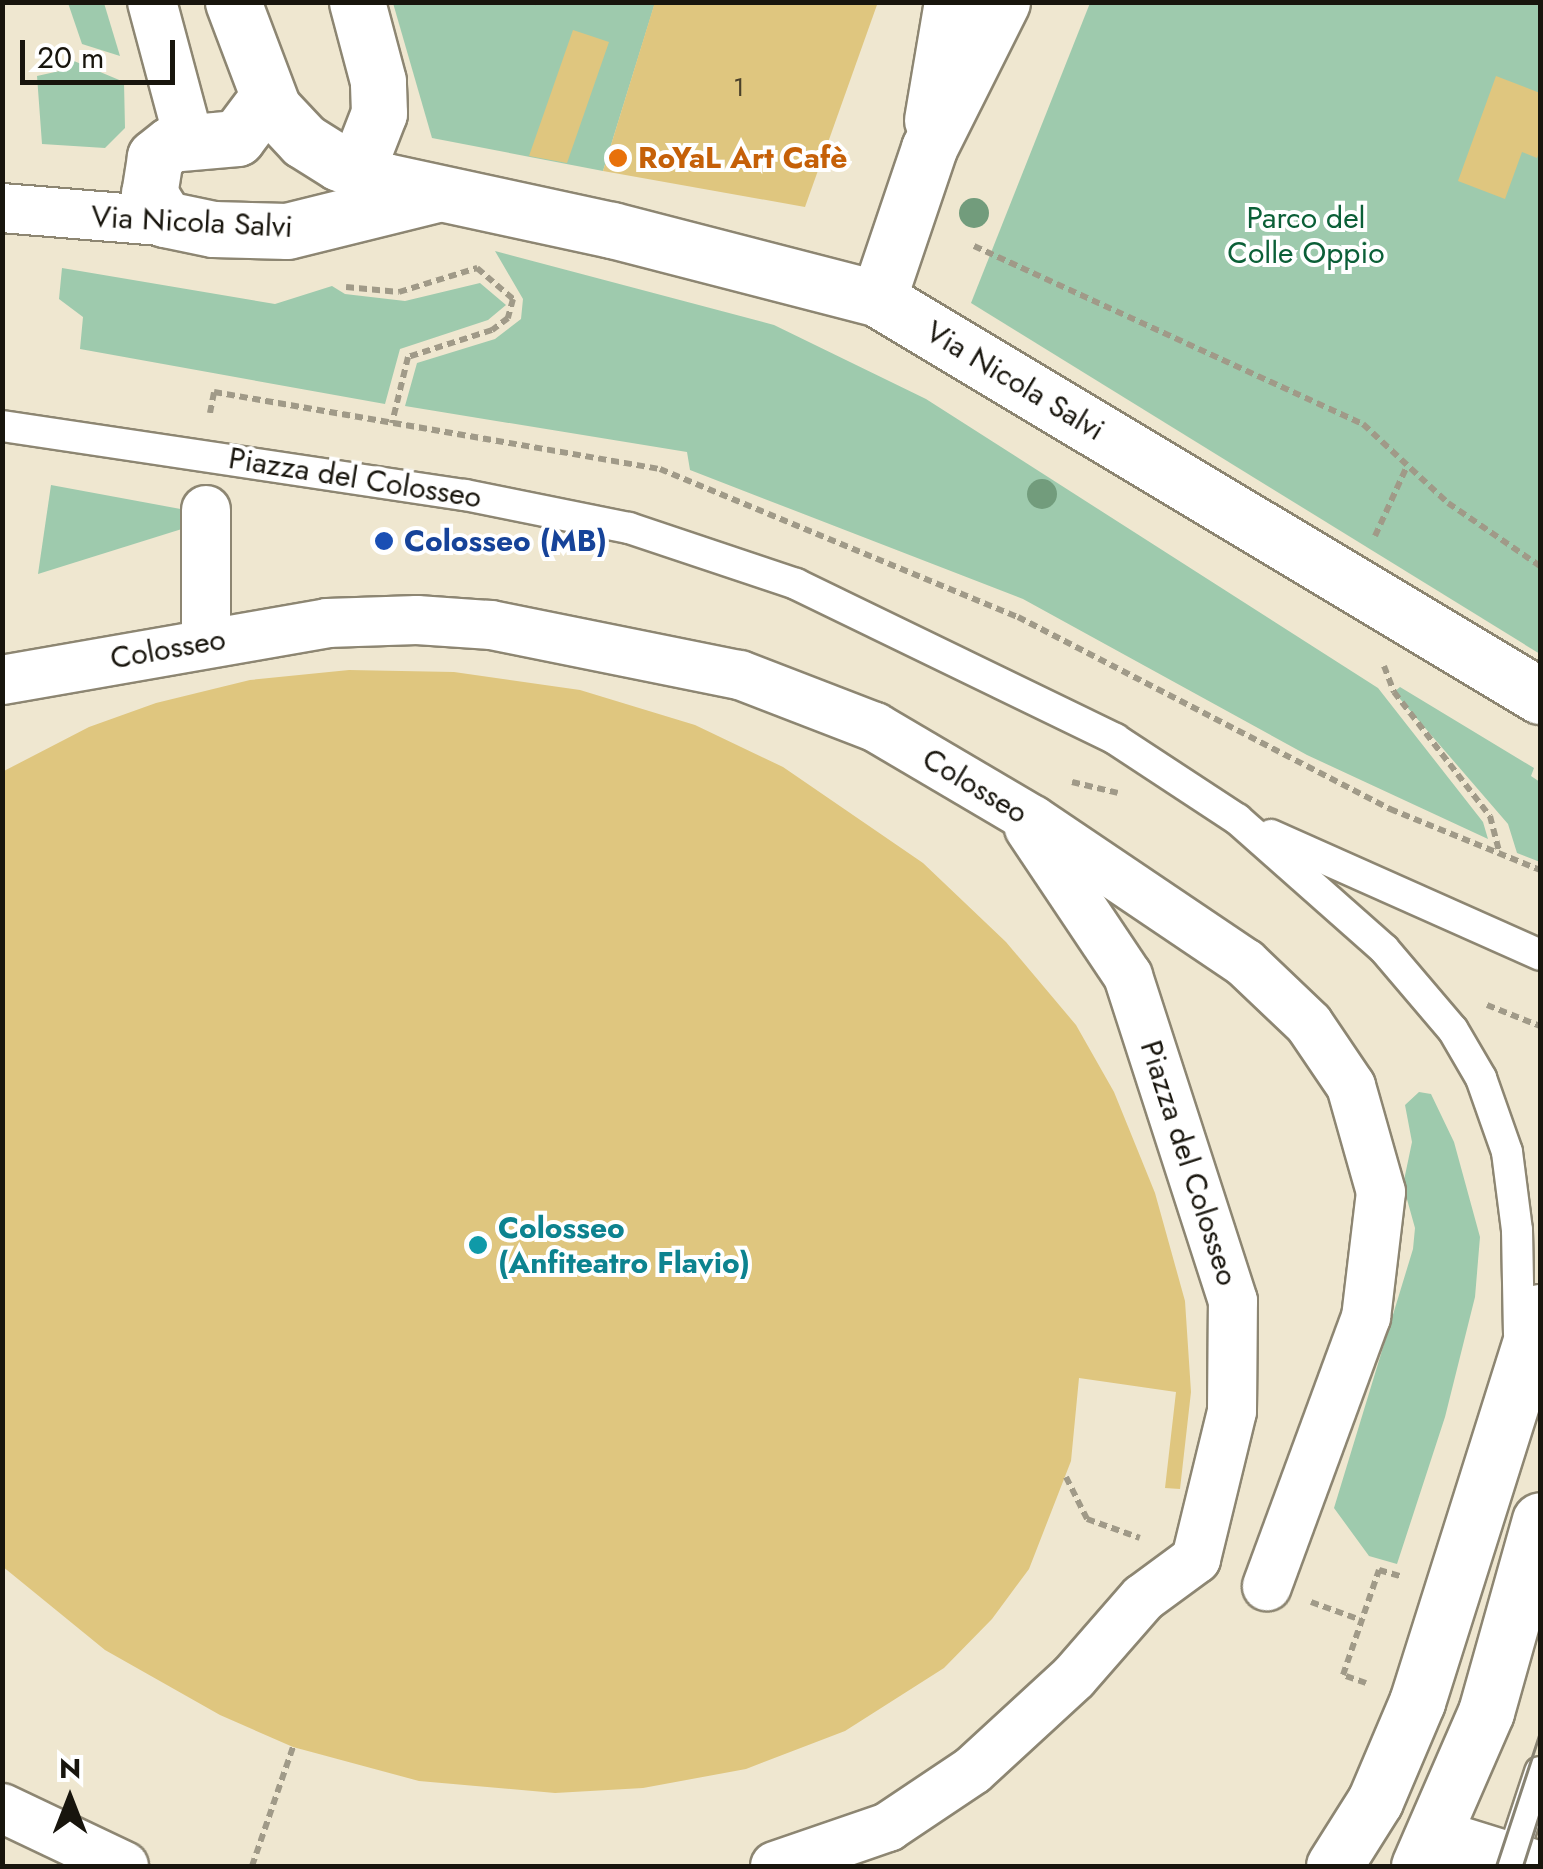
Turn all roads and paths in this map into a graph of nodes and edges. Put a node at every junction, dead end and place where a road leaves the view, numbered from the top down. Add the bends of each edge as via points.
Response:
1 (152, 2) edge
2 (233, 2) edge
3 (357, 2) edge
4 (952, 2) edge
5 (1002, 2) edge
6 (273, 107) junction
7 (183, 144) junction
8 (929, 148) junction
9 (356, 172) junction
10 (438, 194) junction
11 (2, 208) edge
12 (172, 222) junction
13 (974, 246) dead end
14 (346, 286) dead end
15 (878, 300) junction
16 (214, 392) dead end
17 (210, 413) dead end
18 (392, 422) dead end
19 (2, 426) edge
20 (1408, 466) junction
21 (206, 510) dead end
22 (1370, 548) dead end
23 (1540, 566) edge
24 (206, 642) junction
25 (2, 680) edge
26 (1394, 692) dead end
27 (1540, 696) edge
28 (1017, 810) junction
29 (1237, 819) junction
30 (1500, 855) dead end
31 (1540, 955) edge
32 (1473, 1014) dead end
33 (1540, 1026) edge
34 (1540, 1312) edge
35 (1511, 1402) junction
36 (1540, 1520) edge
37 (1404, 1577) dead end
38 (1285, 1592) joint
39 (1361, 1620) junction
40 (1366, 1683) dead end
41 (293, 1747) dead end
42 (1540, 1772) edge
43 (2, 1808) edge
44 (1428, 1852) edge
45 (1516, 1865) edge
46 (124, 1866) edge
47 (252, 1866) edge
48 (775, 1866) edge
49 (1334, 1866) edge

1 - 7 street
2 - 6 main road
3 - 9 main road via 378,81 379,112
4 - 8 main road
5 - 8 main road
6 - 7 main road via 237,138
6 - 9 main road, Via Nicola Salvi via 312,147
7 - 12 main road via 155,157 148,183 156,209
8 - 15 main road
9 - 10 main road, Via Nicola Salvi
10 - 12 main road, Via Nicola Salvi via 288,230
10 - 15 main road, Via Nicola Salvi via 666,242
11 - 12 street, Via Nicola Salvi
13 - 20 path via 1363,424
14 - 18 path via 399,292 477,268 513,300 508,318 492,330 408,357
15 - 27 main road, Via Nicola Salvi
16 - 17 path
19 - 29 lane, Piazza del Colosseo via 505,502 683,543 796,584 1081,720
20 - 22 path
20 - 23 path via 1448,504
21 - 24 street
24 - 25 street, Colosseo
24 - 28 street, Colosseo via 328,623 417,620 596,644 740,675 875,726
26 - 30 path via 1490,816
28 - 38 street, Colosseo via 1245,963 1309,1024 1351,1086 1381,1192 1366,1317
28 - 48 street, Piazza del Colosseo via 1128,976 1233,1301 1232,1411 1196,1559 1142,1598 1074,1677 973,1770 888,1827
29 - 31 lane, Piazza del Colosseo
29 - 35 lane, Piazza del Colosseo via 1406,971 1481,1078 1504,1142 1515,1207 1519,1336
32 - 33 path via 1490,1003
34 - 35 main road, Piazza del Colosseo
35 - 49 main road, Piazza del Colosseo via 1417,1702 1376,1801
36 - 44 main road via 1486,1712
37 - 39 path via 1379,1570
38 - 39 path
39 - 40 path via 1343,1676
41 - 47 path
42 - 45 lane
43 - 46 street
44 - 45 main road

